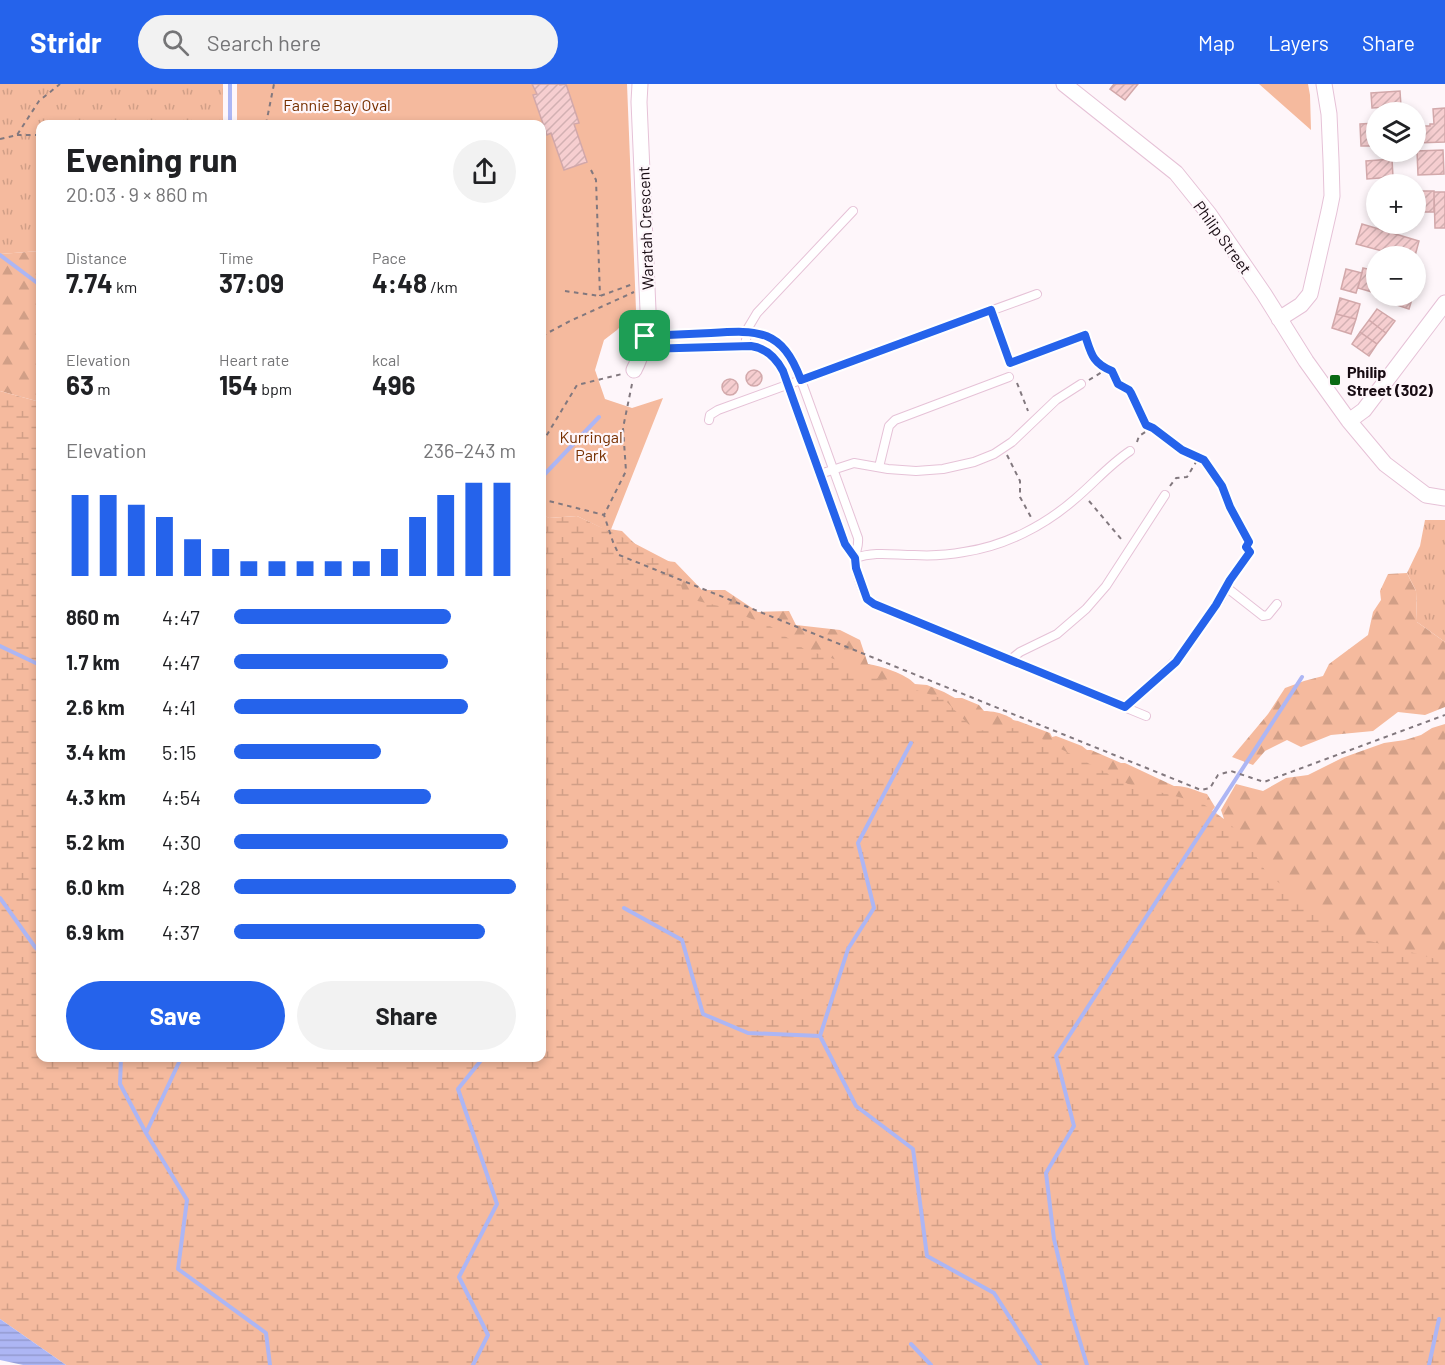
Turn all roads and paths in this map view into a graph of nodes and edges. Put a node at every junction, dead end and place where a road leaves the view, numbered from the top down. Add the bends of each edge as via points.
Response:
1 (60, 84) edge
2 (274, 84) edge
3 (640, 84) edge
4 (1064, 84) edge
5 (1324, 84) edge
6 (267, 120) edge
7 (17, 135) junction
8 (36, 135) edge
9 (0, 140) edge
10 (591, 170) dead end
11 (853, 211) dead end
12 (647, 283) junction
13 (565, 291) dead end
14 (1037, 294) dead end
15 (600, 296) junction
16 (1445, 303) edge
17 (991, 310) junction
18 (1279, 319) junction
19 (747, 331) junction
20 (546, 334) edge
21 (644, 343) junction
22 (745, 346) junction
23 (1010, 363) junction
24 (1107, 369) junction
25 (634, 370) junction
26 (1012, 373) junction
27 (801, 380) junction
28 (788, 384) junction
29 (1081, 384) joint
30 (709, 420) dead end
31 (1349, 421) junction
32 (1032, 423) junction
33 (1149, 426) junction
34 (546, 436) edge
35 (1003, 448) junction
36 (1130, 451) joint
37 (1199, 457) junction
38 (879, 467) junction
39 (833, 470) junction
40 (820, 474) junction
41 (1083, 492) junction
42 (1165, 495) joint
43 (1445, 498) edge
44 (546, 500) edge
45 (604, 515) junction
46 (1037, 526) junction
47 (1130, 549) junction
48 (1250, 552) joint
49 (855, 558) junction
50 (1226, 587) junction
51 (1277, 603) dead end
52 (1010, 660) junction
53 (1125, 707) junction
54 (1445, 715) edge
55 (1146, 716) dead end

1 - 7 path via 39,101
2 - 6 path
3 - 12 street, Waratah Crescent
4 - 18 street, Philip Street via 1176,173 1209,214
5 - 18 street via 1332,196 1310,294
7 - 8 path
7 - 9 path
10 - 15 path via 596,180
11 - 19 lane via 757,312
12 - 15 path
12 - 20 path
12 - 21 street, Waratah Crescent
13 - 15 path
14 - 17 lane
16 - 31 street via 1364,410
17 - 23 path
17 - 27 lane
18 - 31 street, Philip Street
19 - 21 lane
19 - 22 lane
19 - 27 lane via 768,337 782,347
21 - 22 lane
21 - 25 street, Waratah Crescent
22 - 28 lane via 772,356
23 - 24 path via 1085,335 1094,359
23 - 26 path
24 - 29 path
24 - 33 path via 1118,384 1129,390
25 - 34 path via 577,385
25 - 45 path via 623,428 626,471
26 - 32 path
26 - 38 lane via 895,420 889,426
27 - 28 lane
27 - 39 lane
28 - 30 lane via 714,412
28 - 40 lane
29 - 32 lane via 1056,400
31 - 43 street, Philip Street via 1385,464 1426,495
32 - 35 lane
33 - 36 path
33 - 37 path via 1182,450
35 - 38 lane via 954,468 916,471
35 - 46 path via 1020,481 1020,497
36 - 41 lane
37 - 42 path via 1187,477 1174,479
37 - 48 path via 1222,486
38 - 39 lane via 854,463
39 - 40 lane
39 - 49 lane via 858,542
40 - 49 lane via 845,544
41 - 46 lane
41 - 47 path
42 - 47 lane
44 - 45 path
45 - 54 path via 619,555 1202,790 1210,788 1218,775 1231,771 1264,782
46 - 49 lane via 968,552 874,553
47 - 52 lane via 1077,619
48 - 50 lane
49 - 52 lane via 871,603
50 - 51 lane via 1263,616
50 - 53 lane via 1176,662
52 - 53 lane
53 - 55 lane

